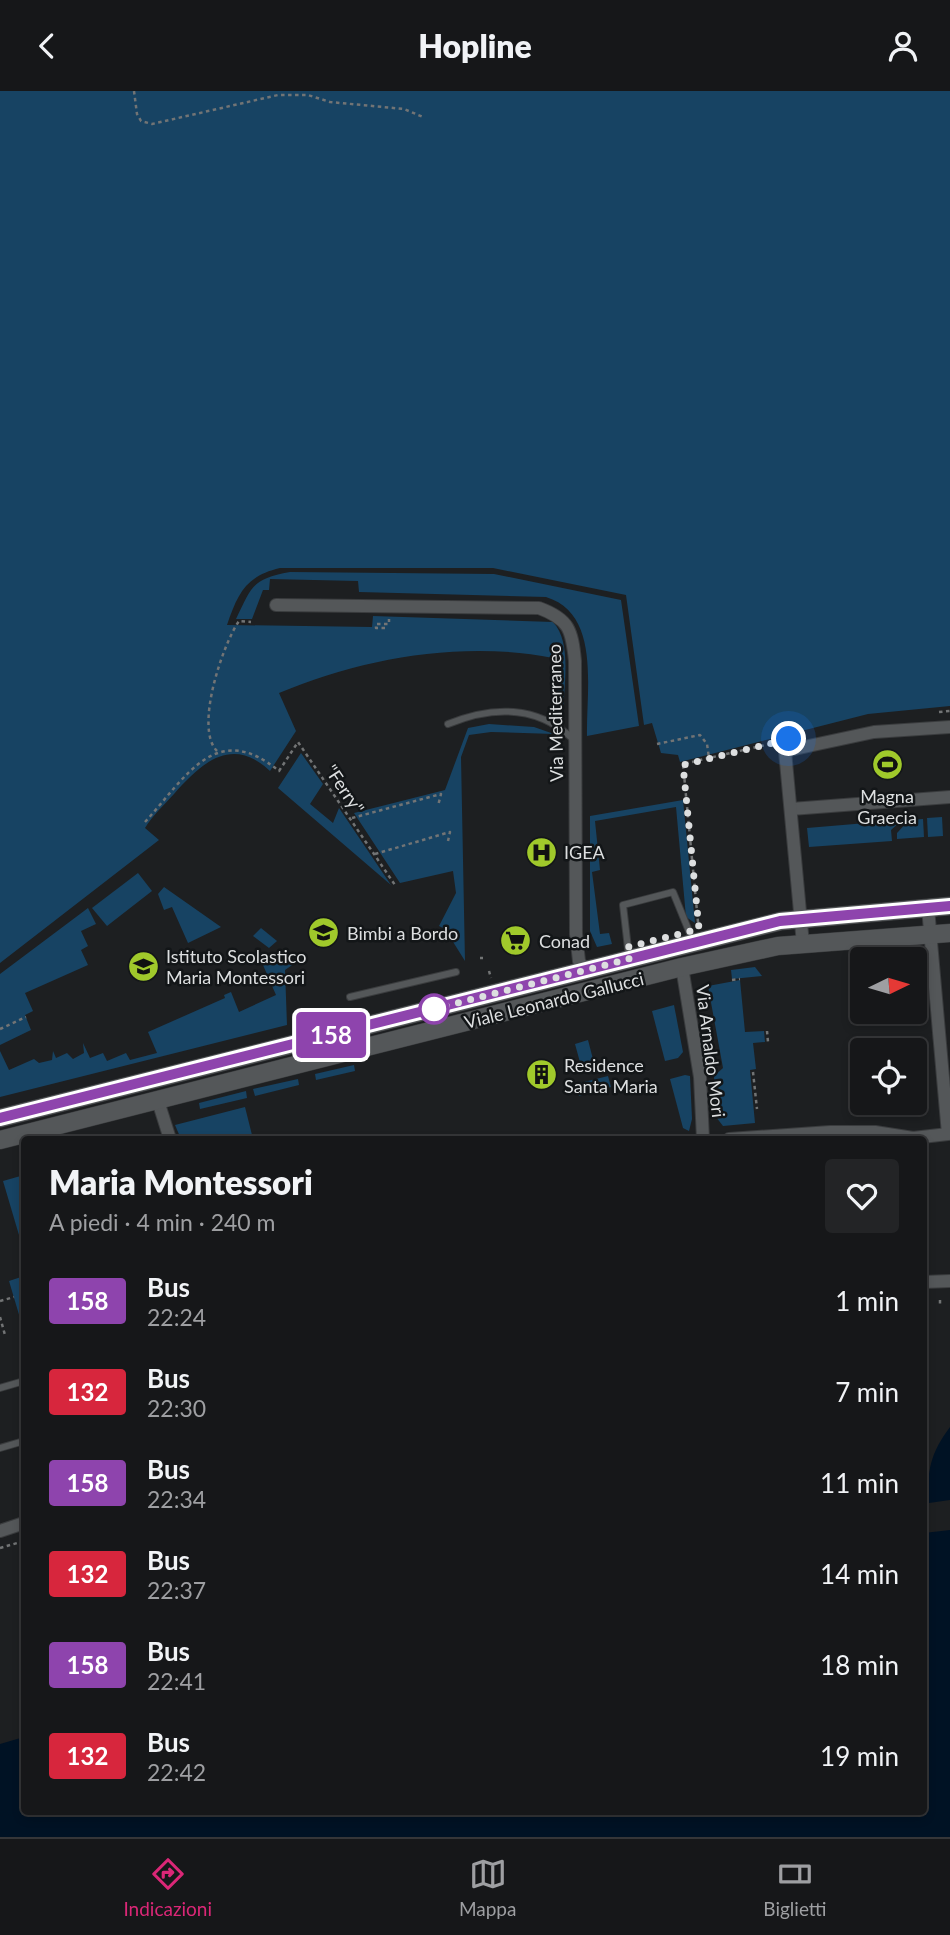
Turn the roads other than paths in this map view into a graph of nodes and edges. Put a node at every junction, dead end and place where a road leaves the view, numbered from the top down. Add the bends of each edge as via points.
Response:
1 (276, 605) dead end
2 (448, 724) dead end
3 (950, 727) edge
4 (574, 739) junction
5 (950, 797) edge
6 (790, 809) junction
7 (950, 906) edge
8 (928, 908) junction
9 (800, 919) junction
10 (950, 933) edge
11 (930, 934) junction
12 (691, 937) junction
13 (803, 944) junction
14 (629, 959) junction
15 (682, 967) junction
16 (585, 971) junction
17 (456, 972) dead end
18 (350, 997) dead end
19 (946, 1078) edge
20 (158, 1101) junction
21 (0, 1118) edge
22 (948, 1134) edge
23 (169, 1136) edge
24 (703, 1136) edge
25 (772, 1136) edge
26 (900, 1136) edge
27 (927, 1136) edge
28 (0, 1140) edge
29 (950, 1281) edge
30 (927, 1282) edge
31 (21, 1382) edge
32 (0, 1388) edge
33 (21, 1442) edge
34 (0, 1448) edge
35 (21, 1524) edge
36 (0, 1531) edge

1 - 4 street, Via Mediterraneo via 539,608 556,614 573,638
2 - 4 lane via 514,712 556,723
3 - 6 street via 874,732 780,747
4 - 16 street, Via Mediterraneo via 576,934
5 - 6 street
6 - 9 street
7 - 8 street, Viale Leonardo Gallucci
8 - 9 street, Viale Leonardo Gallucci
8 - 11 street
9 - 12 street, Viale Leonardo Gallucci
9 - 13 street
10 - 11 street, Viale Leonardo Gallucci
11 - 13 street, Viale Leonardo Gallucci
11 - 19 street
12 - 14 street, Viale Leonardo Gallucci
12 - 14 lane via 673,892 623,905
13 - 15 street, Viale Leonardo Gallucci
14 - 16 street, Viale Leonardo Gallucci
15 - 20 street, Viale Leonardo Gallucci
15 - 24 street, Via Arnaldo Mori via 700,1077
16 - 21 street, Viale Leonardo Gallucci
17 - 18 lane
19 - 22 street
20 - 23 street
20 - 28 street, Viale Leonardo Gallucci
22 - 27 street
25 - 26 street via 830,1132
29 - 30 street
31 - 32 lane
33 - 34 lane
35 - 36 street

